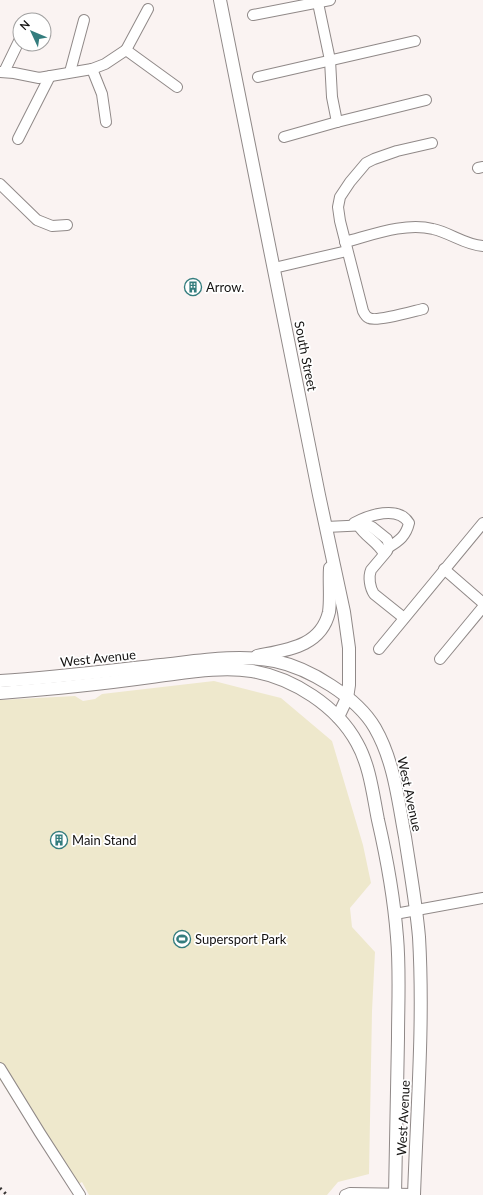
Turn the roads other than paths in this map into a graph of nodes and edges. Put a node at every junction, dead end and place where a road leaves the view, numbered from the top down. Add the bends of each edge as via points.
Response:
1 (220, 0) edge
2 (330, 0) edge
3 (318, 3) junction
4 (148, 9) dead end
5 (254, 15) dead end
6 (84, 20) dead end
7 (415, 42) dead end
8 (126, 50) junction
9 (13, 52) edge
10 (330, 60) junction
11 (92, 69) junction
12 (2, 72) edge
13 (70, 72) junction
14 (50, 76) junction
15 (258, 76) dead end
16 (177, 87) dead end
17 (426, 100) dead end
18 (106, 122) dead end
19 (337, 122) junction
20 (284, 137) dead end
21 (18, 139) dead end
22 (432, 143) dead end
23 (0, 184) edge
24 (67, 225) dead end
25 (483, 246) edge
26 (346, 247) junction
27 (274, 268) junction
28 (423, 310) dead end
29 (483, 523) edge
30 (353, 525) junction
31 (326, 527) junction
32 (330, 546) junction
33 (386, 551) junction
34 (444, 570) junction
35 (483, 602) edge
36 (483, 607) edge
37 (404, 618) junction
38 (379, 649) dead end
39 (246, 658) junction
40 (440, 659) dead end
41 (0, 681) edge
42 (0, 693) edge
43 (347, 698) junction
44 (338, 717) junction
45 (483, 898) edge
46 (416, 910) junction
47 (395, 914) junction
48 (0, 1068) edge
49 (395, 1194) edge
50 (414, 1194) edge
51 (80, 1195) edge
52 (344, 1195) edge

1 - 27 street, South Street
2 - 3 street
3 - 5 street
3 - 10 street
4 - 8 street
6 - 13 street
7 - 10 street
8 - 11 street
8 - 16 street
9 - 12 street
10 - 15 street
10 - 19 street via 332,97
11 - 13 street
11 - 18 street via 102,94
12 - 14 street via 39,78
13 - 14 street
14 - 21 street
17 - 19 street
19 - 20 street
22 - 26 street via 374,159 366,163 355,176 340,197 338,207
23 - 24 street via 37,220 52,226
25 - 26 street via 468,243 435,229 416,227 391,230
26 - 27 street
26 - 28 street via 362,311 368,318
27 - 31 street, South Street
29 - 34 street
30 - 31 street
30 - 33 street
30 - 33 street via 368,517 386,513 406,518 409,523 407,531 400,541
31 - 32 street, South Street
32 - 39 street via 329,610 326,621 319,631 302,645 292,649
32 - 43 street, South Street via 349,648
33 - 37 street via 371,570 372,592
34 - 35 street
34 - 37 street
36 - 40 street
37 - 38 street
39 - 41 street, West Avenue
39 - 43 street, West Avenue via 300,668 329,684
42 - 44 street, West Avenue via 83,686 214,669 242,670 264,673 291,683
43 - 44 street, South Street
43 - 46 street, West Avenue via 369,720 389,762
44 - 47 street, West Avenue via 358,744 367,766 388,864
45 - 46 street
46 - 47 street
46 - 50 street, West Avenue via 421,1011
47 - 49 street, West Avenue via 398,986
48 - 51 street
49 - 50 street
49 - 52 street

